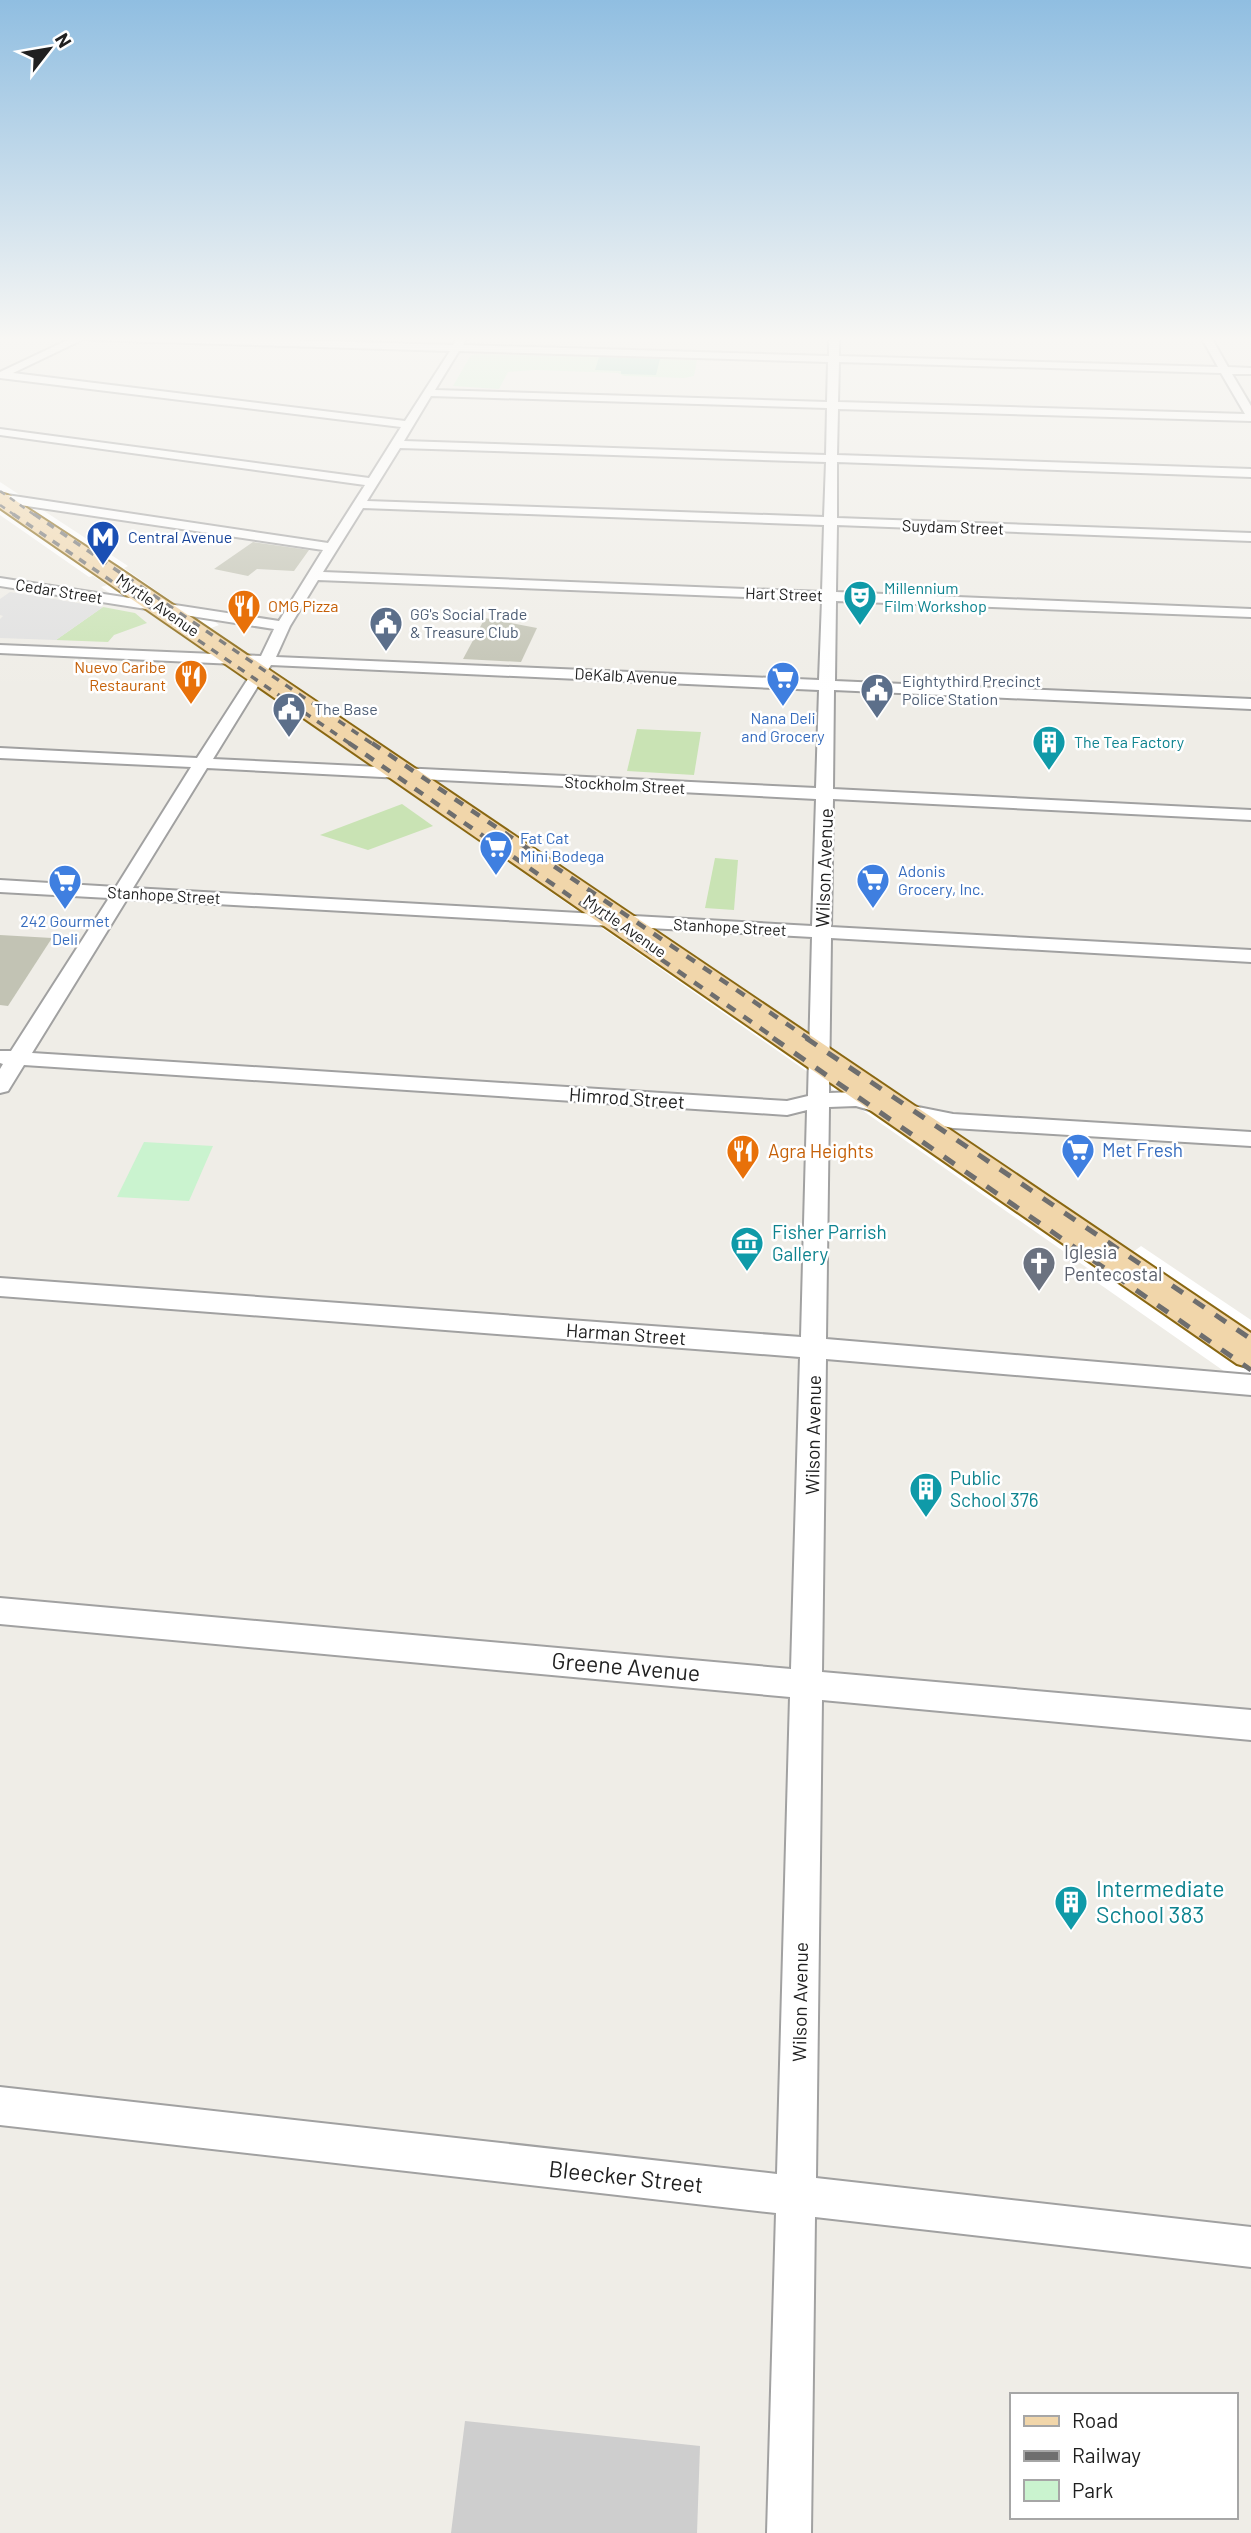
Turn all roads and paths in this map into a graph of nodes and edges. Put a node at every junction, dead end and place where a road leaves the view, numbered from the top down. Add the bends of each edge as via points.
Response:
1 (173, 455) edge
2 (391, 455) edge
3 (722, 455) edge
4 (832, 455) edge
5 (832, 459) junction
6 (1251, 473) edge
7 (373, 482) junction
8 (0, 499) edge
9 (361, 504) junction
10 (831, 522) junction
11 (1251, 537) edge
12 (333, 548) junction
13 (316, 576) junction
14 (0, 582) edge
15 (830, 596) junction
16 (163, 608) junction
17 (1251, 613) edge
18 (283, 626) junction
19 (0, 649) edge
20 (254, 664) junction
21 (827, 685) junction
22 (1251, 704) edge
23 (0, 753) edge
24 (200, 762) junction
25 (404, 774) junction
26 (827, 794) junction
27 (1251, 816) edge
28 (0, 886) edge
29 (120, 893) junction
30 (616, 920) junction
31 (822, 932) junction
32 (1251, 956) edge
33 (9, 1058) edge
34 (818, 1059) junction
35 (0, 1086) edge
36 (818, 1100) junction
37 (890, 1109) junction
38 (1251, 1139) edge
39 (0, 1287) edge
40 (814, 1348) junction
41 (1251, 1353) edge
42 (1251, 1385) edge
43 (0, 1612) edge
44 (807, 1684) junction
45 (1251, 1725) edge
46 (0, 2106) edge
47 (796, 2196) junction
48 (1251, 2248) edge
49 (789, 2533) edge

1 - 7 street
2 - 7 street
3 - 5 street
4 - 5 street, Wilson Avenue
5 - 6 street
5 - 10 street, Wilson Avenue
7 - 9 street
8 - 12 street
8 - 16 main road, Myrtle Avenue
9 - 10 street, Suydam Street
9 - 12 street
10 - 11 street, Suydam Street
10 - 15 street, Wilson Avenue
12 - 13 street
13 - 15 street, Hart Street
13 - 18 street
14 - 16 street, Cedar Street
15 - 17 street, Hart Street
15 - 21 street, Wilson Avenue
16 - 18 street, Cedar Street
16 - 20 main road, Myrtle Avenue
18 - 20 street
19 - 20 street, DeKalb Avenue
20 - 21 street, DeKalb Avenue
20 - 24 street
20 - 25 main road, Myrtle Avenue
21 - 22 street, DeKalb Avenue
21 - 26 street, Wilson Avenue
23 - 24 street, Stockholm Street
24 - 25 street, Stockholm Street
24 - 29 street
25 - 26 street, Stockholm Street
25 - 30 main road, Myrtle Avenue
26 - 27 street, Stockholm Street
26 - 31 street, Wilson Avenue
28 - 29 street, Stanhope Street
29 - 30 street, Stanhope Street
29 - 33 street
30 - 31 street, Stanhope Street
30 - 34 main road, Myrtle Avenue
31 - 32 street, Stanhope Street
31 - 34 street, Wilson Avenue
33 - 35 street
33 - 36 street, Himrod Street via 787,1108
34 - 36 street, Wilson Avenue
34 - 37 main road, Myrtle Avenue
36 - 37 street, Himrod Street via 857,1099
36 - 40 street, Wilson Avenue
37 - 38 street, Himrod Street via 953,1121
37 - 41 main road, Myrtle Avenue
39 - 40 street, Harman Street
40 - 42 street, Harman Street
40 - 44 street, Wilson Avenue
43 - 44 street, Greene Avenue
44 - 45 street, Greene Avenue
44 - 47 street, Wilson Avenue
46 - 47 street, Bleecker Street
47 - 48 street, Bleecker Street
47 - 49 street, Wilson Avenue

